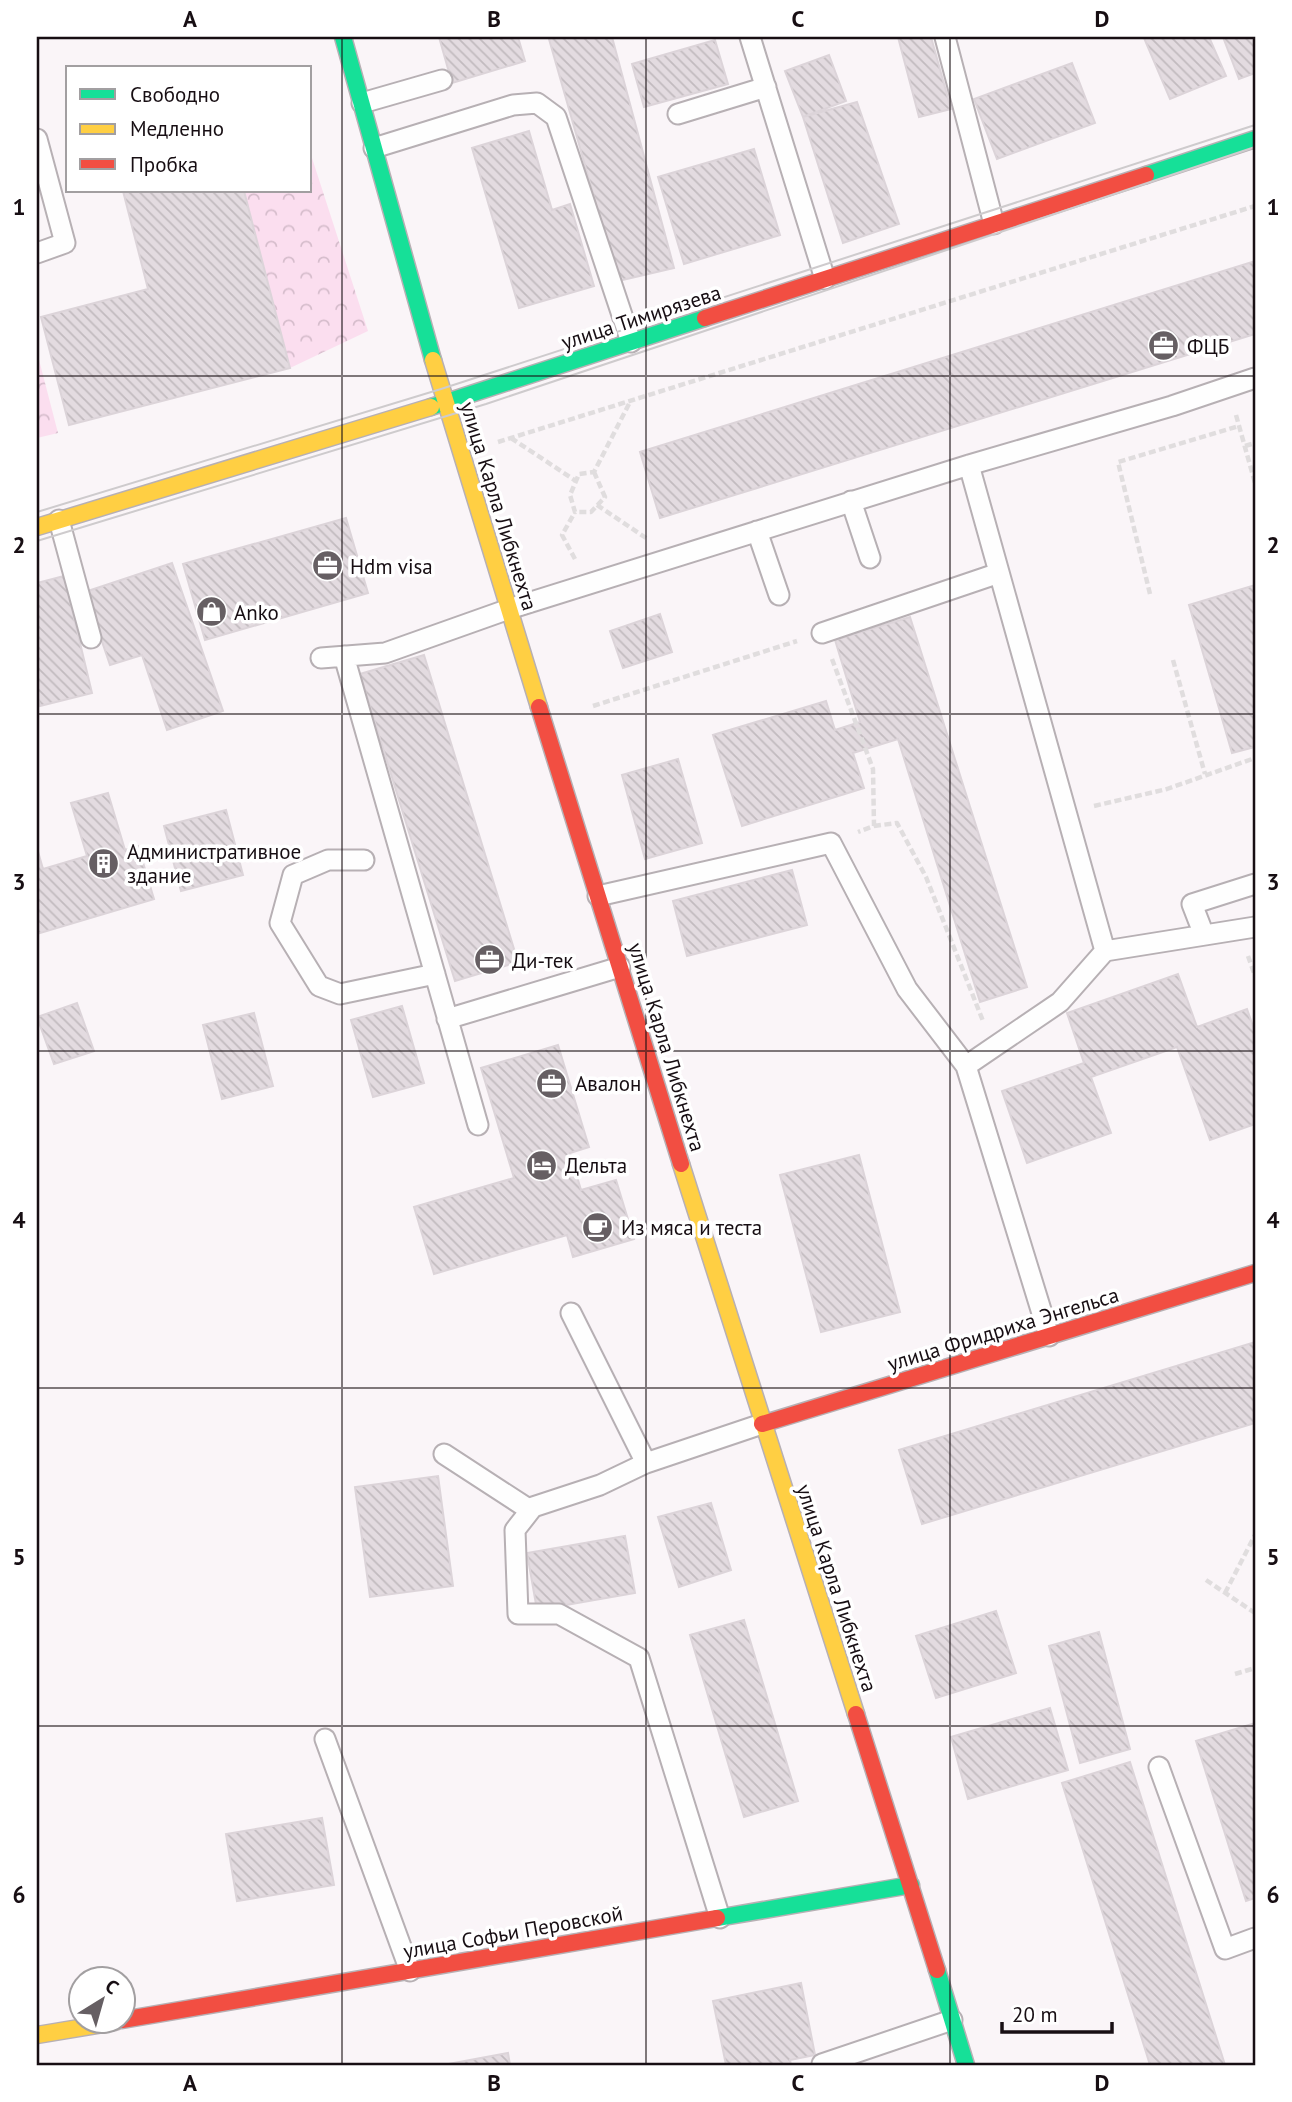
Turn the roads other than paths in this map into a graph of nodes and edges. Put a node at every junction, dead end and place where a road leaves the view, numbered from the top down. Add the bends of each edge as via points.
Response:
1 (343, 37) edge
2 (750, 37) edge
3 (945, 37) edge
4 (442, 80) dead end
5 (766, 88) junction
6 (362, 103) junction
7 (678, 114) dead end
8 (37, 139) edge
9 (1255, 139) edge
10 (374, 148) junction
11 (994, 224) junction
12 (37, 253) edge
13 (825, 279) junction
14 (631, 342) junction
15 (1255, 378) edge
16 (444, 403) junction
17 (969, 465) junction
18 (851, 501) junction
19 (59, 520) junction
20 (37, 527) edge
21 (757, 531) junction
22 (870, 558) dead end
23 (999, 573) junction
24 (779, 595) dead end
25 (509, 609) junction
26 (822, 633) road end
27 (91, 638) dead end
28 (344, 656) junction
29 (321, 658) dead end
30 (364, 860) dead end
31 (1255, 884) edge
32 (598, 896) junction
33 (1255, 927) edge
34 (1204, 935) junction
35 (1105, 951) junction
36 (620, 967) junction
37 (435, 974) junction
38 (447, 1019) junction
39 (966, 1066) junction
40 (478, 1125) dead end
41 (1255, 1273) edge
42 (571, 1313) dead end
43 (1049, 1336) junction
44 (762, 1424) junction
45 (444, 1454) dead end
46 (646, 1463) junction
47 (530, 1510) junction
48 (325, 1740) dead end
49 (1159, 1767) dead end
50 (911, 1885) junction
51 (720, 1918) junction
52 (1255, 1938) edge
53 (410, 1971) junction
54 (136, 2018) edge
55 (952, 2020) junction
56 (66, 2030) edge
57 (37, 2035) edge
58 (822, 2064) edge
59 (966, 2065) edge

1 - 6 street, улица Карла Либкнехта
2 - 5 lane
3 - 11 lane
4 - 6 lane
5 - 7 lane
5 - 13 lane
6 - 10 street, улица Карла Либкнехта
8 - 12 lane via 65,243
9 - 11 street, улица Тимирязева
10 - 14 lane via 513,105 537,103 556,117
10 - 16 street, улица Карла Либкнехта
11 - 13 street, улица Тимирязева
13 - 14 street, улица Тимирязева
14 - 16 street, улица Тимирязева
15 - 17 lane
16 - 19 street, улица Тимирязева
16 - 25 street, улица Карла Либкнехта
17 - 18 lane
17 - 23 lane
18 - 21 lane
18 - 22 lane
19 - 20 street, улица Тимирязева
19 - 27 lane
21 - 24 lane
21 - 25 lane
23 - 26 lane
23 - 35 lane
25 - 28 lane via 385,653
25 - 32 street, улица Карла Либкнехта
28 - 29 lane
28 - 37 lane
30 - 37 lane via 328,860 293,875 280,923 319,986 340,994
31 - 34 lane via 1192,904
32 - 36 street, улица Карла Либкнехта
32 - 39 lane via 831,843 907,989
33 - 34 lane
34 - 35 lane
35 - 39 lane via 1060,1002
36 - 38 lane
36 - 44 street, улица Карла Либкнехта
37 - 38 lane
38 - 40 lane
39 - 43 lane
41 - 43 street, улица Фридриха Энгельса
42 - 46 lane
43 - 44 street, улица Фридриха Энгельса
44 - 46 lane
44 - 50 street, улица Карла Либкнехта
45 - 47 lane
46 - 47 lane
47 - 51 lane via 514,1530 518,1614 559,1614 639,1658
48 - 53 lane
49 - 52 lane via 1225,1948
50 - 51 street, улица Софьи Перовской
50 - 55 street, улица Карла Либкнехта
51 - 53 street, улица Софьи Перовской
53 - 54 street, улица Софьи Перовской
55 - 58 lane
55 - 59 street, улица Карла Либкнехта
56 - 57 street

